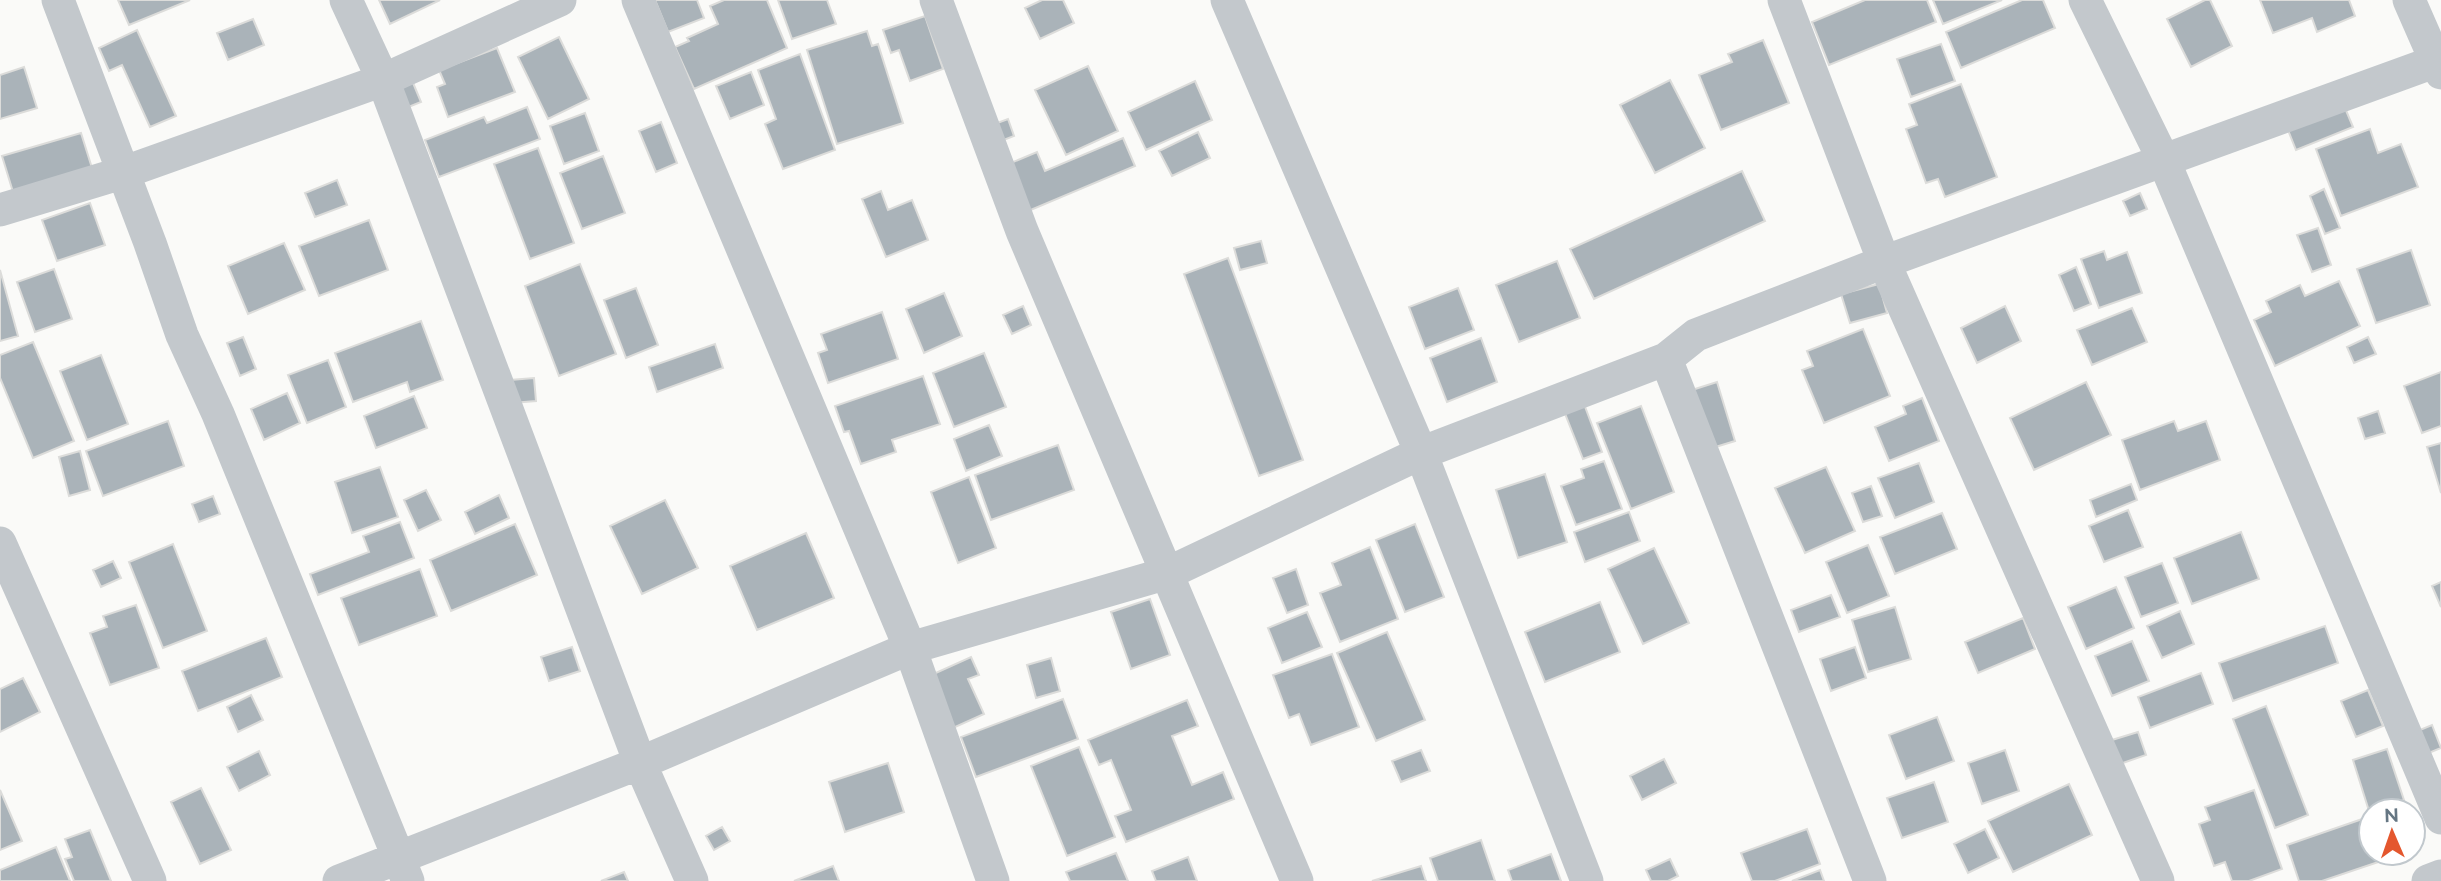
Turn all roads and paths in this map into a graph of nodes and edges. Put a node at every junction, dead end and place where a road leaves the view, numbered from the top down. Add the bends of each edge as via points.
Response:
1 (58, 0) edge
2 (346, 0) edge
3 (560, 0) edge
4 (638, 0) edge
5 (936, 0) edge
6 (1227, 0) edge
7 (1784, 0) edge
8 (2085, 0) edge
9 (2410, 0) edge
10 (2440, 64) edge
11 (383, 80) junction
12 (2164, 161) junction
13 (122, 173) junction
14 (0, 210) edge
15 (1884, 262) junction
16 (1666, 359) junction
17 (1421, 453) junction
18 (0, 543) edge
19 (1168, 573) junction
20 (910, 648) junction
21 (640, 763) junction
22 (2441, 818) edge
23 (403, 869) edge
24 (2441, 876) edge
25 (150, 881) edge
26 (339, 881) edge
27 (692, 881) edge
28 (993, 881) edge
29 (1297, 881) edge
30 (1587, 881) edge
31 (1870, 881) edge
32 (2158, 881) edge
33 (2428, 881) edge

1 - 13 street
2 - 11 street
3 - 11 street
4 - 20 street
5 - 19 street via 1022,231
6 - 17 street
7 - 15 street
8 - 12 street
9 - 10 street
10 - 12 street
11 - 13 street
11 - 21 street
12 - 15 street
12 - 22 street
13 - 14 street
13 - 23 street via 182,335
15 - 16 street via 1696,335
15 - 32 street
16 - 17 street
16 - 31 street
17 - 19 street
17 - 30 street
18 - 25 street
19 - 20 street
19 - 29 street
20 - 21 street
20 - 28 street
21 - 23 street
21 - 27 street
23 - 26 street
24 - 33 street

